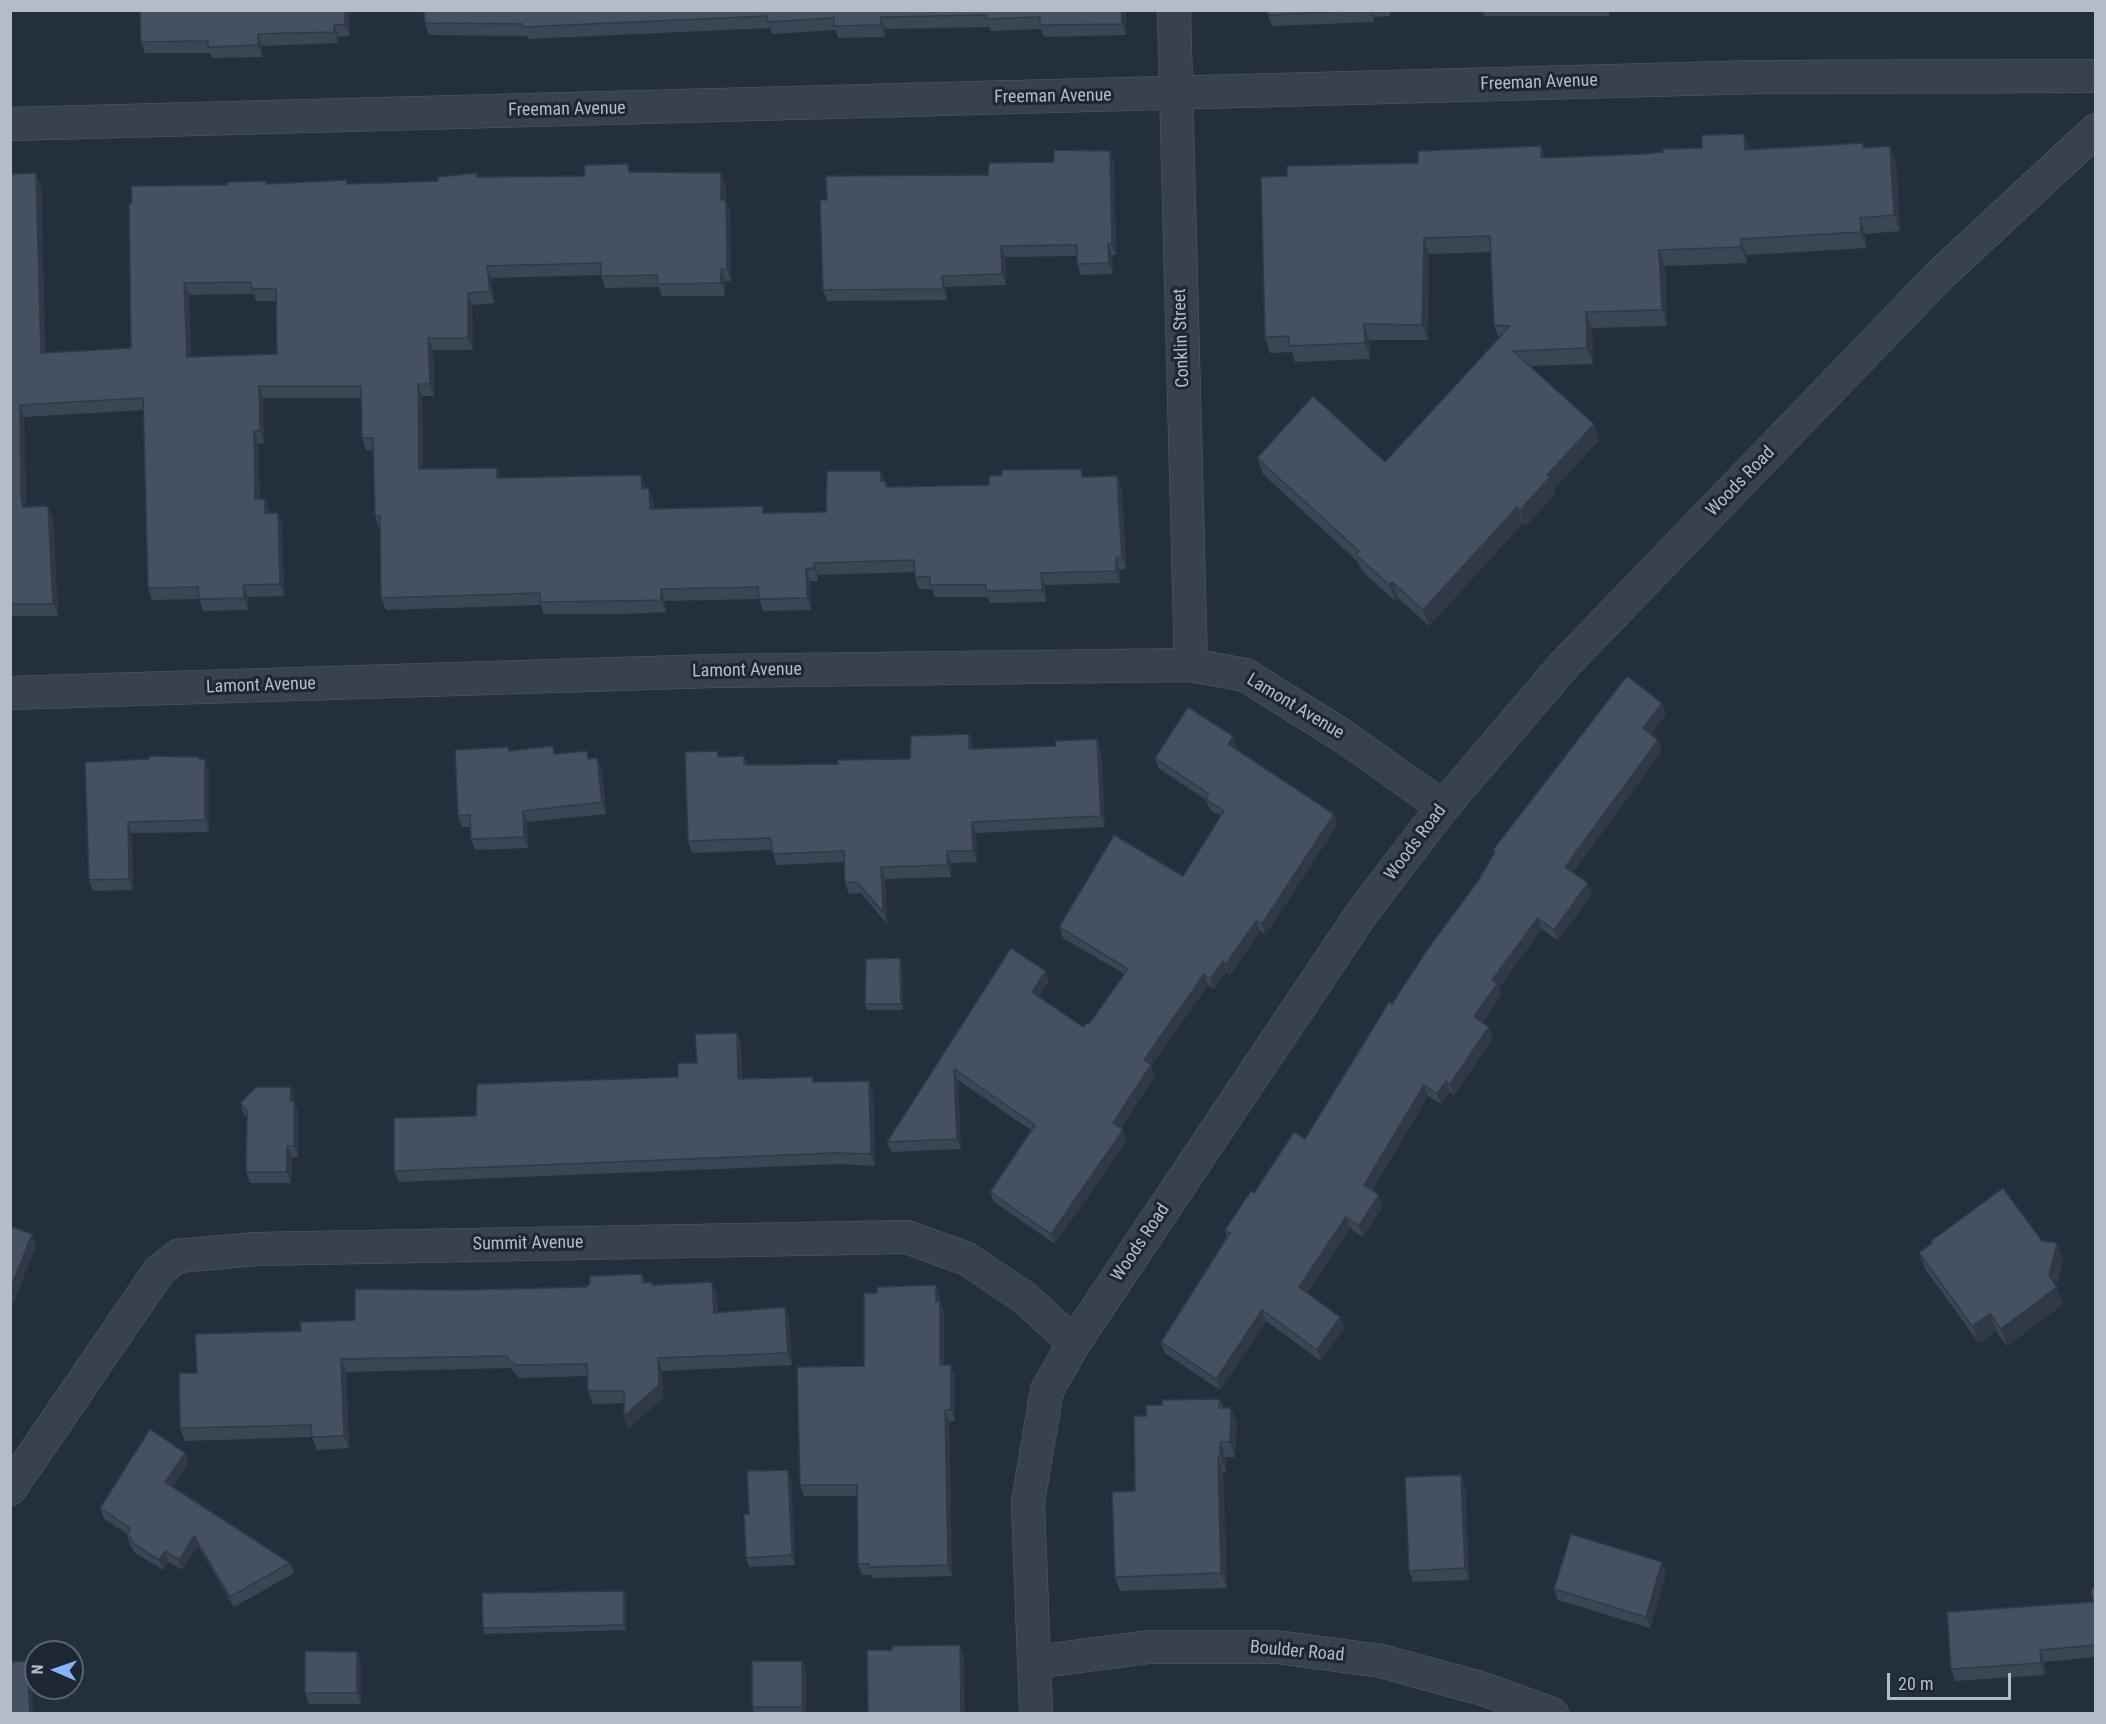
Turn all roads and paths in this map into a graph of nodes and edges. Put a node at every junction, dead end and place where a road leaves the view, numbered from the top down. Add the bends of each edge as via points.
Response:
1 (1174, 10) edge
2 (2096, 76) edge
3 (1176, 94) junction
4 (10, 124) edge
5 (2096, 130) edge
6 (1191, 665) junction
7 (10, 693) edge
8 (1443, 807) junction
9 (1074, 1343) junction
10 (10, 1489) edge
11 (1035, 1662) junction
12 (1036, 1713) edge
13 (1552, 1713) edge

1 - 3 street, Conklin Street
2 - 3 street, Freeman Avenue via 1761,77
3 - 4 street, Freeman Avenue
3 - 6 street, Conklin Street
5 - 8 street, Woods Road via 1939,276 1571,657
6 - 7 street, Lamont Avenue via 714,671
6 - 8 street, Lamont Avenue via 1245,675 1343,736
8 - 9 street, Woods Road via 1362,913
9 - 10 street, Summit Avenue via 1025,1298 967,1259 907,1237 256,1249 178,1256 159,1271
9 - 11 street, Woods Road via 1047,1390 1028,1503
11 - 12 street, Woods Road
11 - 13 street, Boulder Road via 1149,1647 1277,1647 1381,1661

